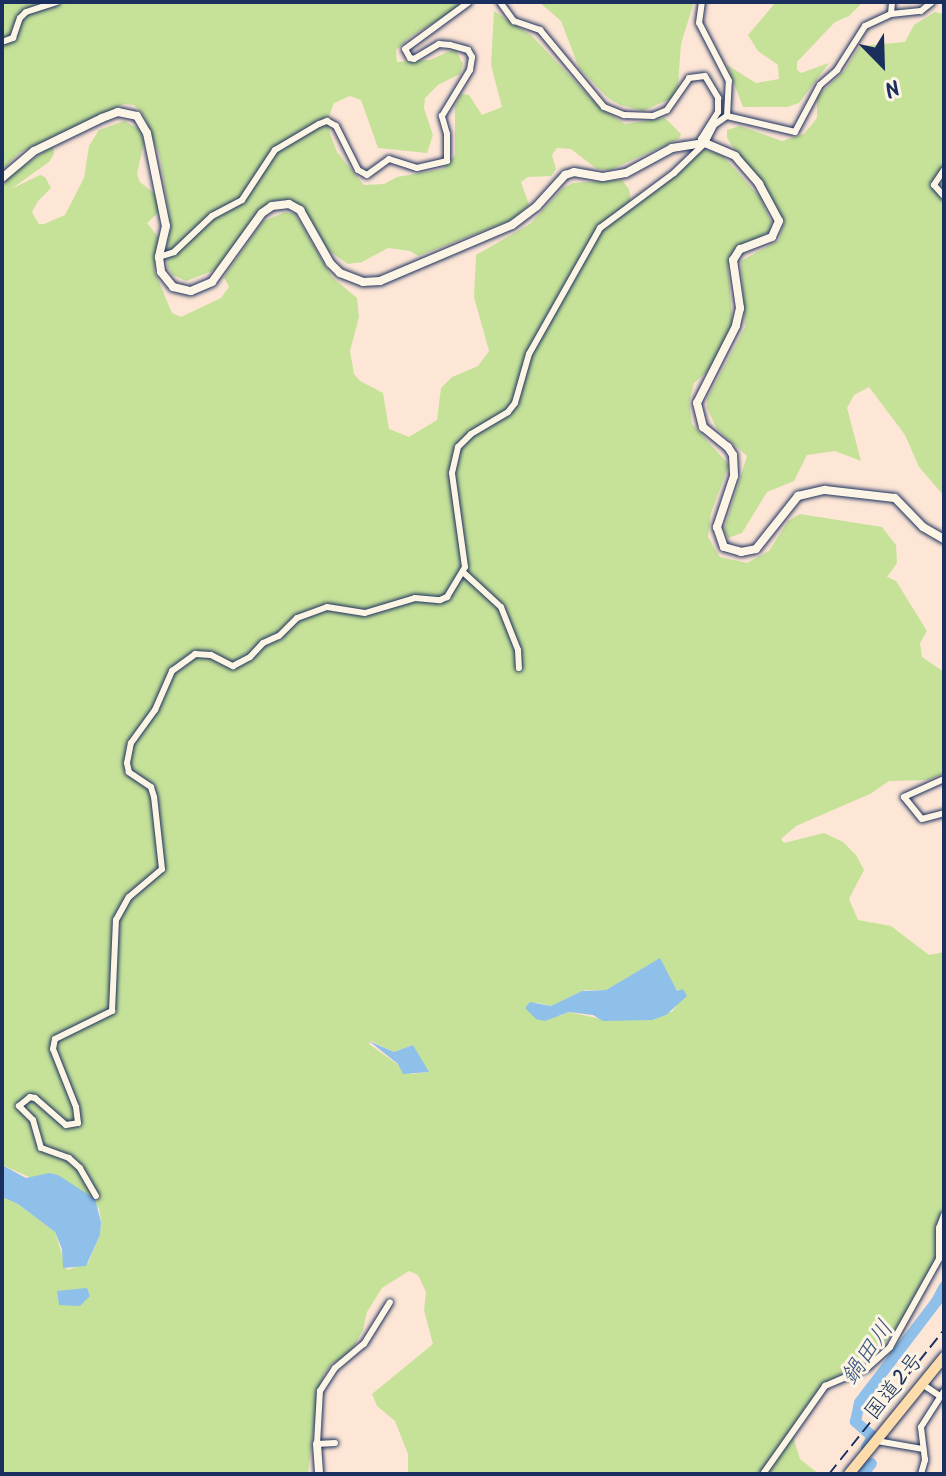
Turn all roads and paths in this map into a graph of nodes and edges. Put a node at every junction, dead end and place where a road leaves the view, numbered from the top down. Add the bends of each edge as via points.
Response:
1 (56, 2) edge
2 (469, 2) edge
3 (500, 2) edge
4 (702, 2) edge
5 (892, 2) edge
6 (932, 2) edge
7 (891, 14) junction
8 (2, 42) edge
9 (727, 116) junction
10 (705, 143) junction
11 (944, 170) edge
12 (2, 178) edge
13 (944, 196) edge
14 (159, 257) junction
15 (944, 539) edge
16 (464, 573) junction
17 (519, 668) dead end
18 (944, 779) edge
19 (944, 813) edge
20 (96, 1196) dead end
21 (944, 1215) edge
22 (390, 1302) dead end
23 (944, 1357) edge
24 (922, 1384) junction
25 (942, 1394) edge
26 (877, 1441) junction
27 (335, 1443) dead end
28 (317, 1444) junction
29 (923, 1449) junction
30 (319, 1474) edge
31 (763, 1474) edge
32 (852, 1474) edge
33 (921, 1474) edge

1 - 8 street via 26,12 13,38
2 - 14 street via 405,49 414,59 439,44 468,50 472,57 470,70 442,116 447,161 417,168 389,159 367,175 358,170 336,126 327,121 275,150 242,200 212,216 174,252
3 - 10 street via 514,21 540,30 604,107 624,115 653,116 667,110 689,78 705,76 718,98 718,112 701,139
4 - 9 street via 699,23 729,81
5 - 7 street
6 - 7 street via 921,11
7 - 9 street via 865,26 837,70 820,85 795,132
9 - 10 street via 714,125
10 - 14 street via 672,148 626,173 565,175 512,225 380,281 363,282 340,273 307,219 289,204 262,213 221,273 203,289 173,287 161,272
10 - 15 street via 735,156 759,184 779,221 772,237 740,249 733,260 740,308 736,326 697,403 703,427 733,455 734,476 717,527 724,547 756,549 798,496 825,490 895,498 923,527
10 - 16 street via 653,192 600,228 529,354 515,403 458,447 452,473
11 - 13 street via 934,185
12 - 14 street via 34,151 102,118 118,112 137,116 147,133 166,226
16 - 17 street via 501,607 518,650
16 - 20 street via 440,600 415,598 365,613 327,607 297,618 233,666 195,654 172,671 155,710 137,731 127,763 133,776 151,787 162,869 129,897 116,920 112,1011 55,1039 53,1049 78,1123 66,1125 35,1098 19,1106 33,1120 41,1148 69,1158
18 - 19 street via 904,797 922,819
21 - 31 street via 939,1259 890,1347 867,1368 825,1386
22 - 28 street via 364,1344 335,1368 320,1391
23 - 24 highway, 国道2号
24 - 25 street
24 - 26 highway, 国道2号
25 - 29 street via 921,1427
26 - 29 street
26 - 32 highway, 国道2号
27 - 28 street
28 - 30 street
29 - 33 street

